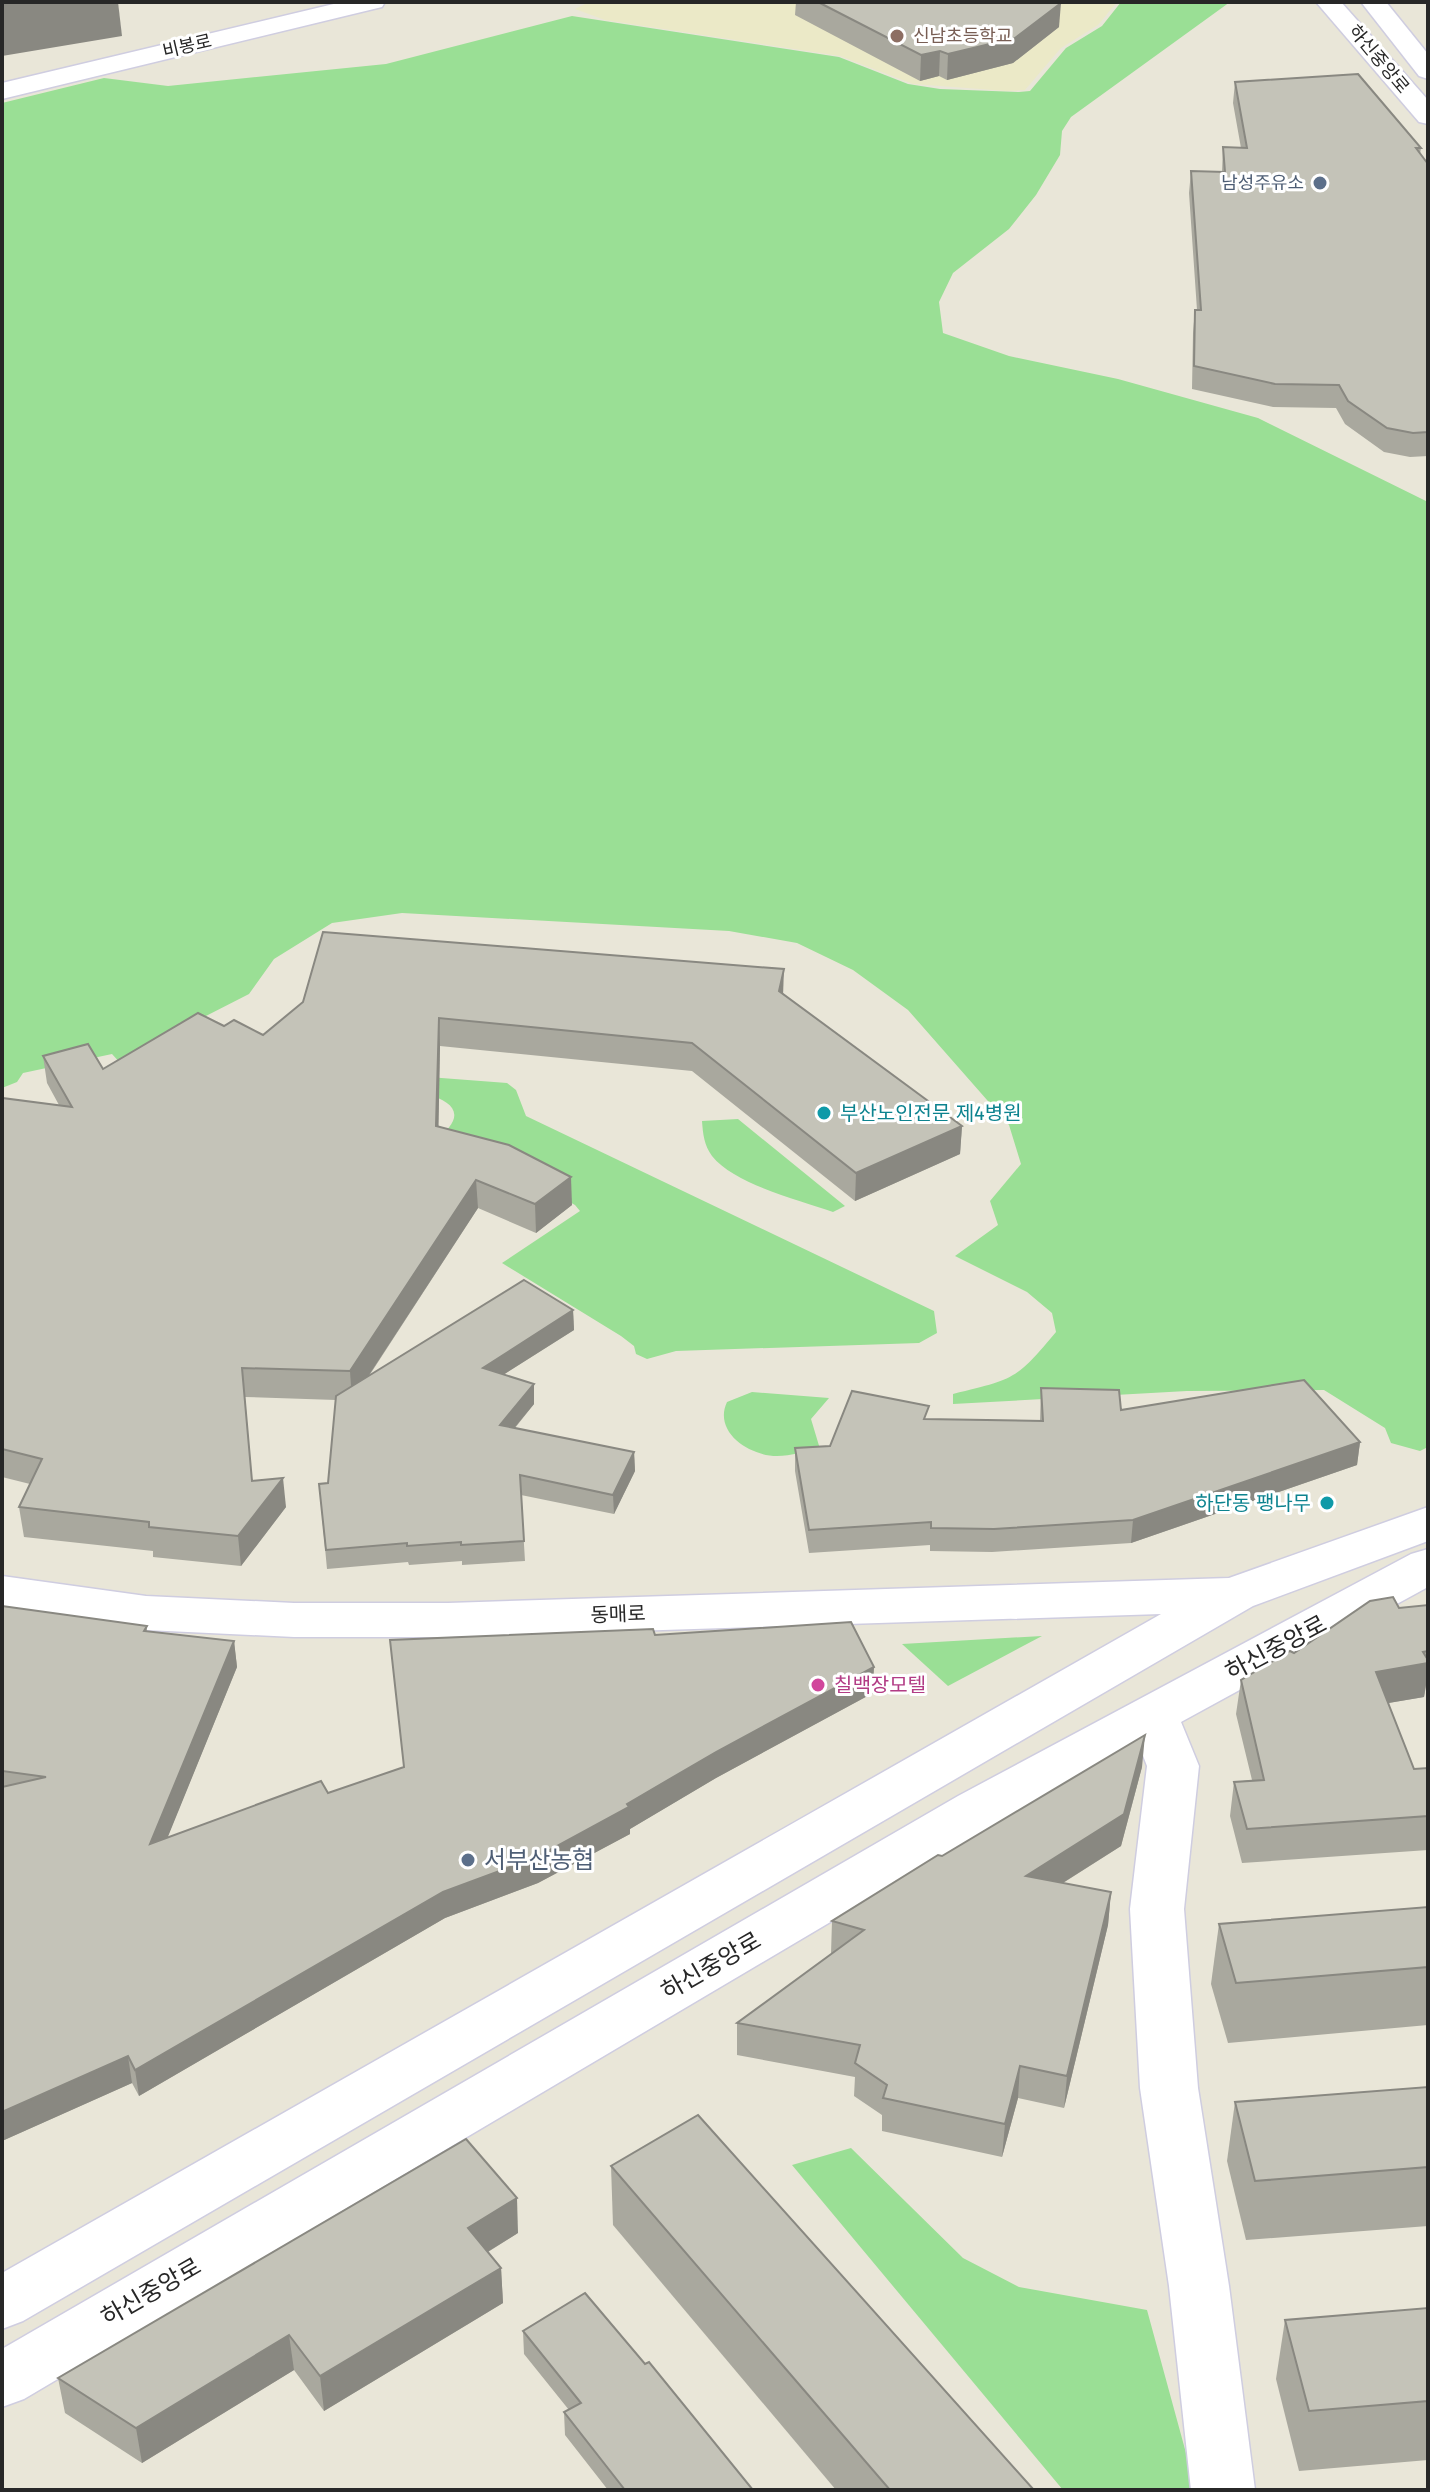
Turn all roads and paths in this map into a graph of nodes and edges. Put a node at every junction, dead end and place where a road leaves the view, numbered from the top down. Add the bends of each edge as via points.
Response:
1 (373, 2) edge
2 (1328, 2) edge
3 (1373, 2) edge
4 (1428, 71) edge
5 (1428, 81) edge
6 (1399, 82) junction
7 (2, 91) edge
8 (1428, 116) edge
9 (1428, 1523) edge
10 (1415, 1580) edge
11 (2, 1593) edge
12 (1236, 1594) junction
13 (1146, 1719) junction
14 (2, 2303) edge
15 (2, 2380) edge
16 (1223, 2490) edge

1 - 7 street, 비봉로
2 - 6 street, 하신중앙로
3 - 4 street, 하신중앙로
5 - 6 street
6 - 8 street, 하신중앙로
9 - 12 street
10 - 12 street, 동매로
10 - 13 street, 하신중앙로
11 - 12 street, 동매로 via 146,1613 294,1620 448,1620
12 - 14 street
13 - 15 street, 하신중앙로 via 977,1810
13 - 16 street via 1156,1723 1173,1766 1157,1909 1169,2088

